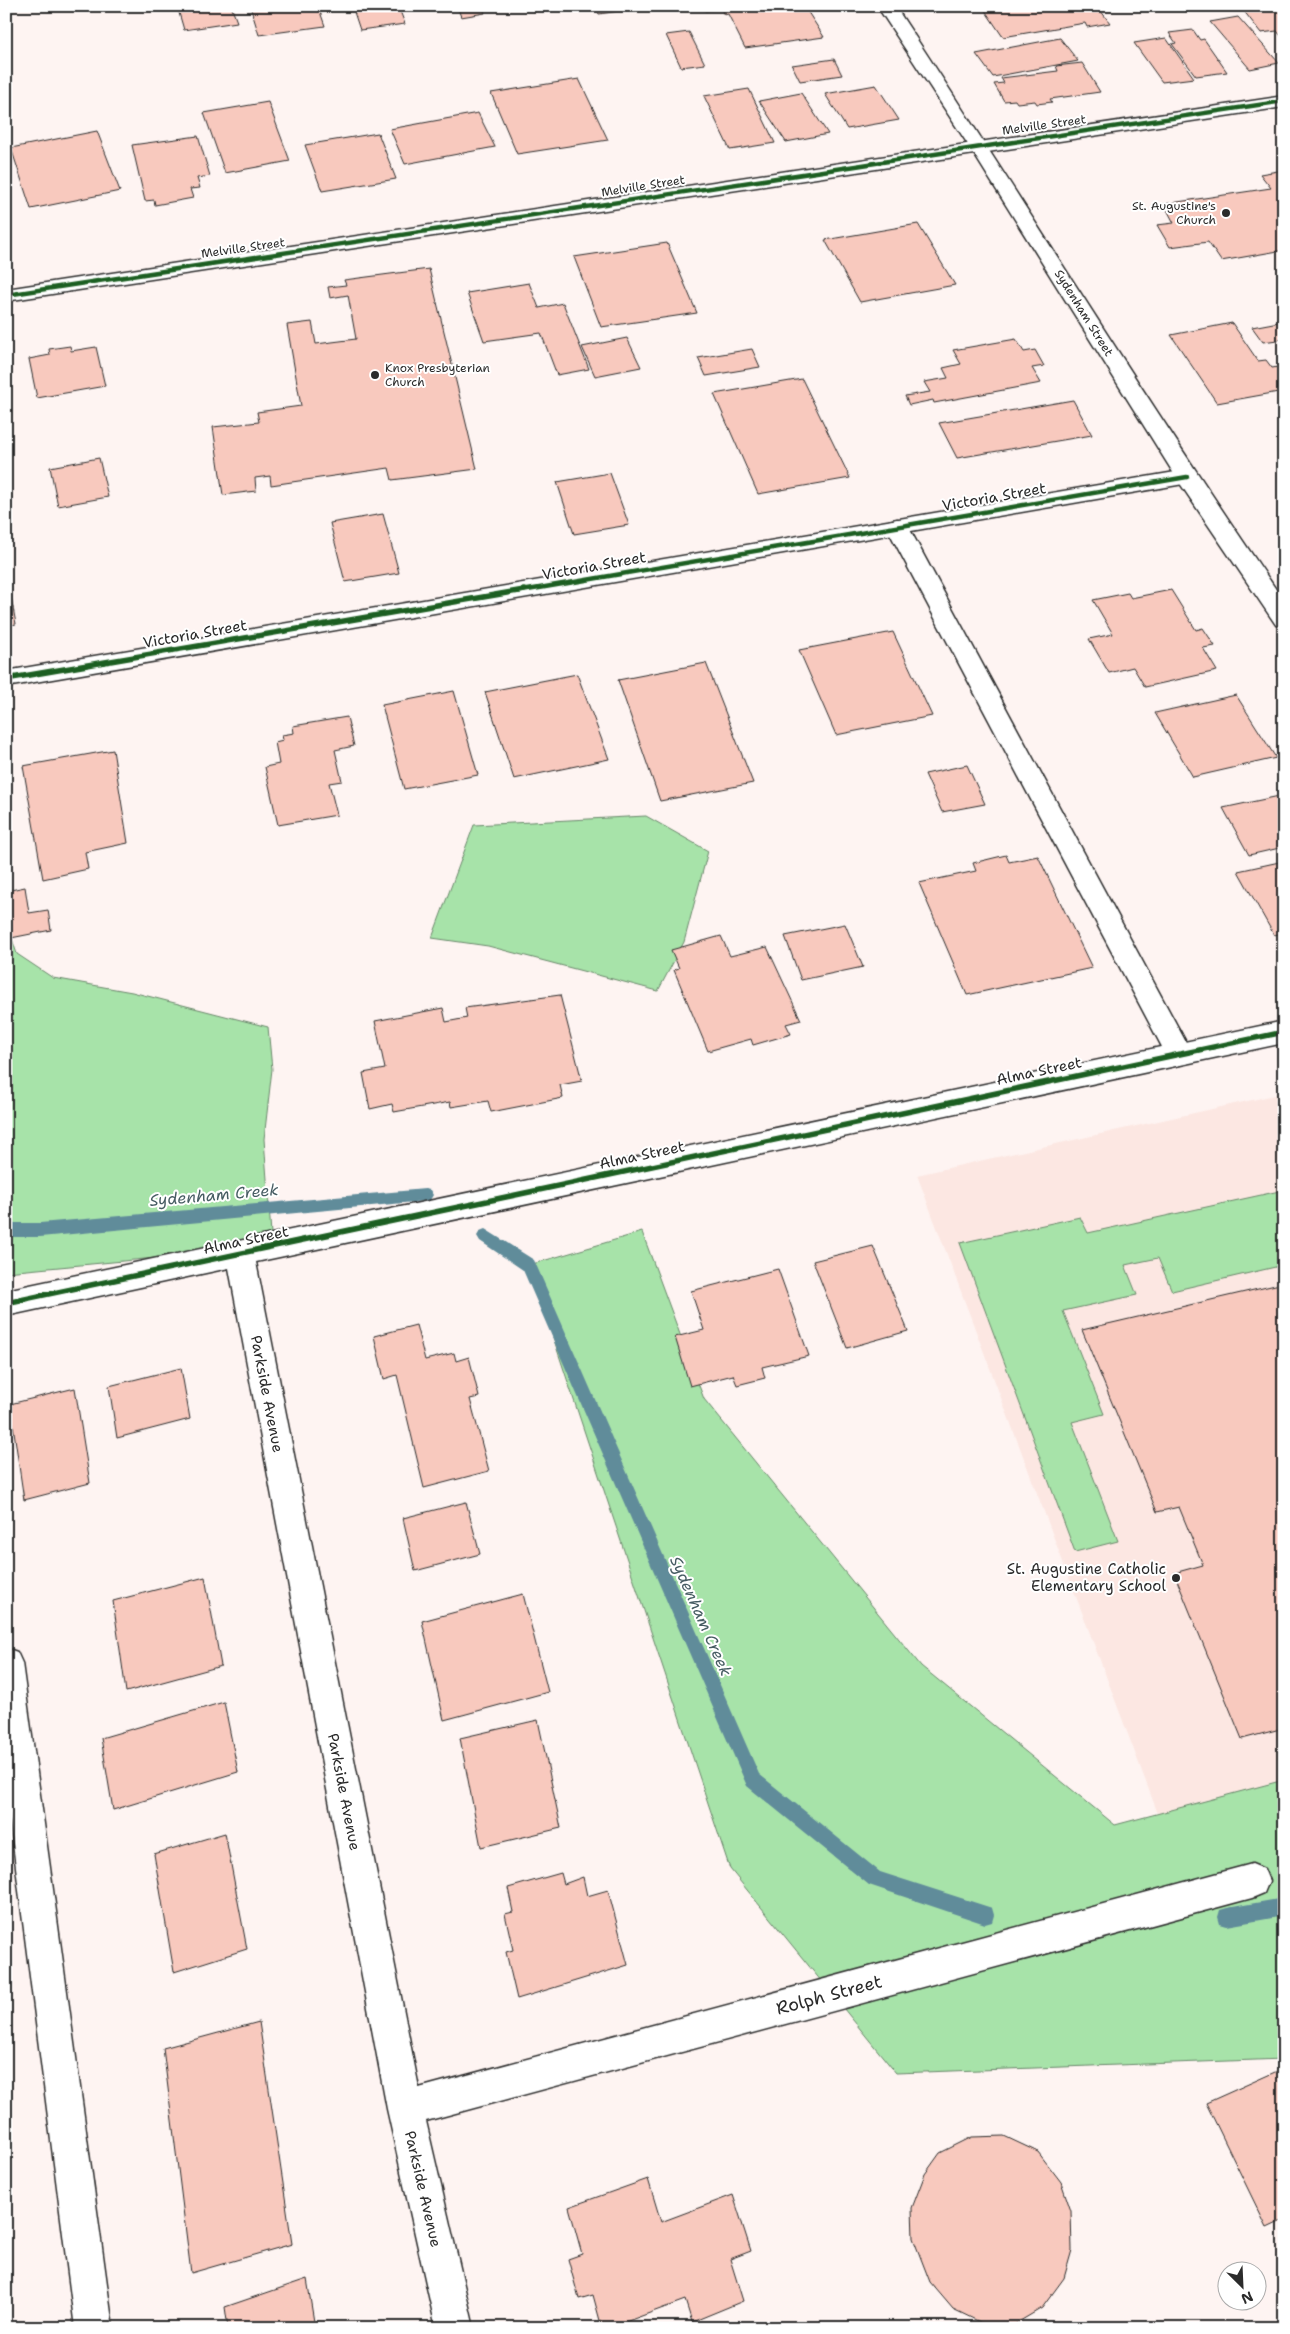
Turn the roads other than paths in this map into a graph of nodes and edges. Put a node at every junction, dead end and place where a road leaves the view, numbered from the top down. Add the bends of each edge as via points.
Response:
1 (886, 6) edge
2 (1284, 101) edge
3 (978, 146) junction
4 (6, 295) edge
5 (1187, 477) junction
6 (897, 526) junction
7 (1284, 619) edge
8 (6, 679) edge
9 (1284, 1032) edge
10 (1179, 1054) junction
11 (240, 1254) junction
12 (6, 1303) edge
13 (6, 1663) edge
14 (1252, 1881) dead end
15 (405, 2109) junction
16 (94, 2328) edge
17 (455, 2328) edge

1 - 3 street, Sydenham Street
2 - 3 street, Melville Street
3 - 4 street, Melville Street
3 - 5 street, Sydenham Street
5 - 6 street, Victoria Street
5 - 7 street, Sydenham Street
6 - 8 street, Victoria Street
6 - 10 street
9 - 10 street, Alma Street
10 - 11 street, Alma Street
11 - 12 street, Alma Street
11 - 15 street, Parkside Avenue
13 - 16 street
14 - 15 street, Rolph Street
15 - 17 street, Parkside Avenue

